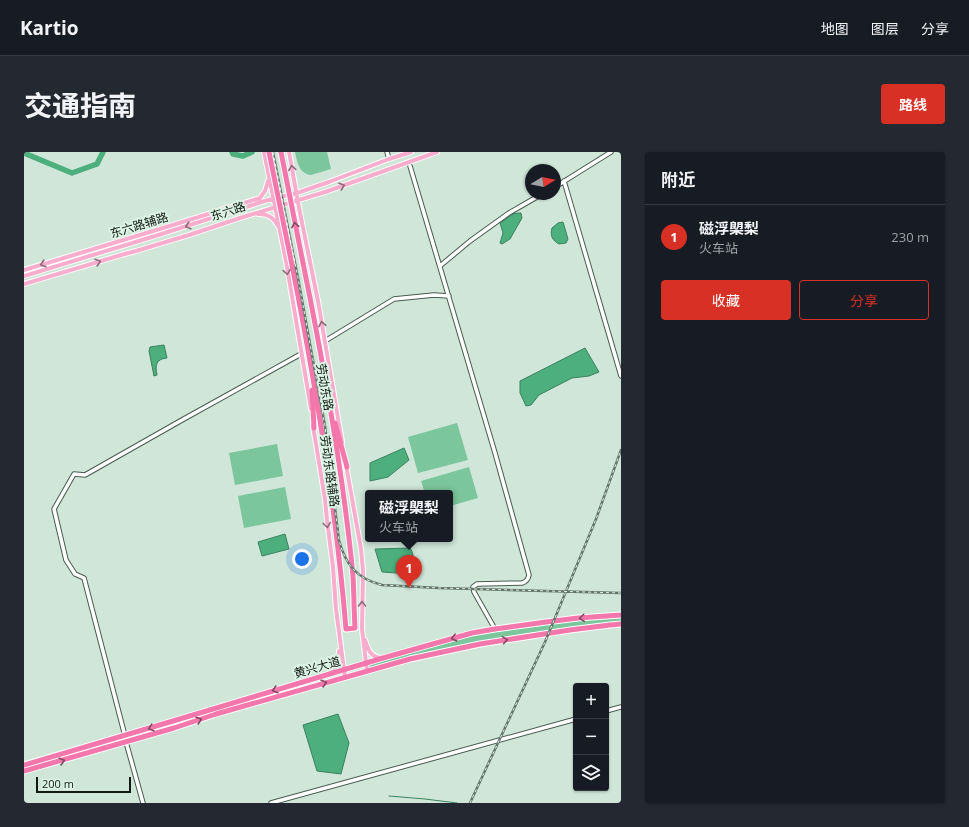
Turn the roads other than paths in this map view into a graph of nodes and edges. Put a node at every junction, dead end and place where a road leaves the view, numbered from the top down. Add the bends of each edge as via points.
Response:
1 (264, 152) edge
2 (269, 152) edge
3 (281, 152) edge
4 (387, 152) edge
5 (411, 152) edge
6 (438, 152) edge
7 (611, 152) edge
8 (290, 153) edge
9 (389, 159) junction
10 (410, 166) dead end
11 (268, 174) junction
12 (564, 181) junction
13 (561, 183) edge
14 (296, 193) junction
15 (260, 198) junction
16 (274, 199) junction
17 (297, 200) junction
18 (532, 200) edge
19 (250, 206) junction
20 (275, 207) junction
21 (252, 214) junction
22 (280, 230) junction
23 (73, 255) junction
24 (84, 258) junction
25 (440, 266) junction
26 (24, 270) edge
27 (24, 276) edge
28 (24, 284) edge
29 (449, 296) junction
30 (325, 341) junction
31 (307, 343) junction
32 (301, 354) junction
33 (323, 372) junction
34 (621, 376) edge
35 (314, 428) junction
36 (347, 467) junction
37 (621, 615) edge
38 (338, 620) junction
39 (621, 624) edge
40 (362, 629) junction
41 (495, 629) junction
42 (383, 658) junction
43 (366, 663) junction
44 (344, 670) junction
45 (367, 671) junction
46 (327, 675) junction
47 (345, 677) junction
48 (621, 707) edge
49 (609, 710) edge
50 (573, 720) edge
51 (125, 736) junction
52 (126, 742) junction
53 (24, 765) edge
54 (24, 772) edge
55 (143, 803) edge
56 (271, 803) edge

1 - 11 main road, 劳动东路辅路
2 - 31 highway, 劳动东路, bridge
33 -> 3 highway, 劳动东路, bridge
4 - 9 street
5 - 9 main road, 东六路
17 -> 6 main road, 东六路
7 - 12 street
14 -> 8 main road
9 - 14 main road, 东六路
10 - 25 street
11 - 15 main road via 267,188
11 - 16 main road, 劳动东路辅路
12 - 13 street
12 - 34 street
14 - 16 main road, 东六路
14 - 17 main road
15 - 19 main road
15 - 23 main road, 东六路辅路
16 - 19 main road, 东六路
16 - 20 main road, 劳动东路辅路
17 - 20 main road, 东六路
30 -> 17 main road
18 - 25 street via 470,241
19 -> 24 main road, 东六路
20 - 21 main road, 东六路
20 - 22 main road, 劳动东路辅路
21 - 22 main road via 271,216
28 -> 21 main road, 东六路
22 -> 32 main road, 劳动东路辅路
23 - 24 main road
23 -> 26 main road, 东六路辅路
24 - 27 main road, 东六路
25 - 29 street
29 - 30 street via 394,299
29 - 41 street via 529,575 522,583 474,585 474,592
30 - 36 main road
31 - 33 highway, 劳动东路 via 328,473 346,629 355,628 353,577 337,451
31 - 35 highway
32 - 35 main road, 劳动东路辅路
32 - 51 street via 84,475 74,474 54,509 66,560 75,574 84,578
33 - 36 highway
35 -> 38 main road, 劳动东路辅路 via 325,499
40 -> 36 main road via 361,549
37 -> 41 highway, 黄兴大道
38 - 44 main road, 劳动东路辅路
38 - 46 main road via 338,662
45 -> 39 highway, 黄兴大道 via 480,644
40 - 42 main road via 370,652 376,657
40 - 43 main road
41 -> 42 highway, 黄兴大道
42 - 43 highway, 黄兴大道
43 - 44 highway, 黄兴大道
43 - 45 main road
44 - 46 highway, 黄兴大道
44 - 47 main road, 劳动东路辅路
45 - 47 highway, 黄兴大道
46 -> 51 highway, 黄兴大道
52 -> 47 highway, 黄兴大道
48 - 49 street
50 - 56 street
51 - 53 highway, 黄兴大道
54 -> 52 highway, 黄兴大道
52 - 55 street

